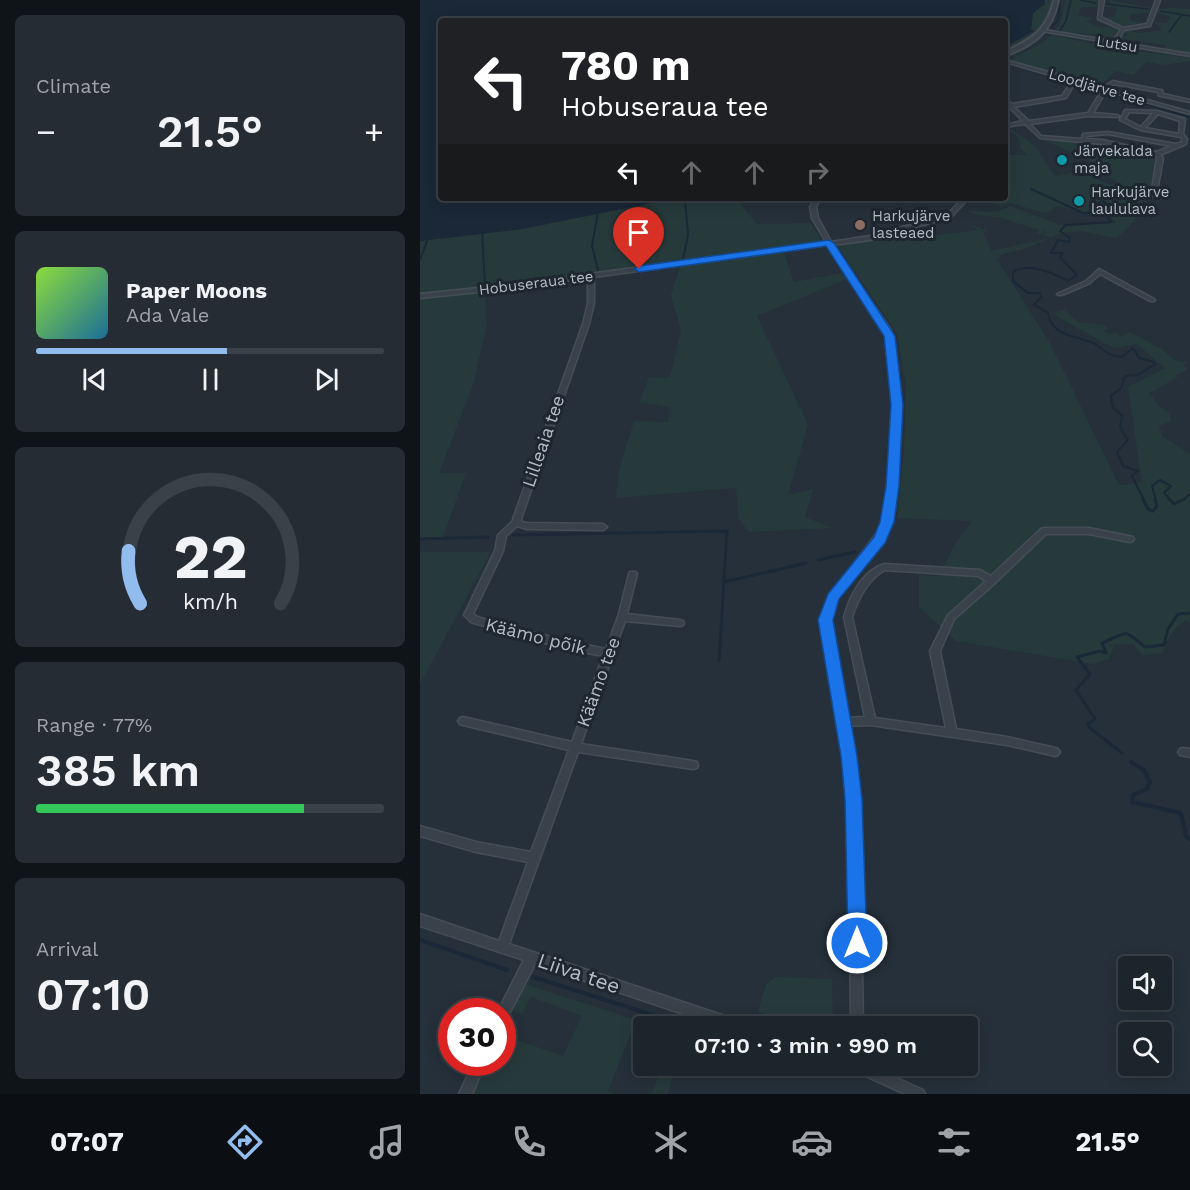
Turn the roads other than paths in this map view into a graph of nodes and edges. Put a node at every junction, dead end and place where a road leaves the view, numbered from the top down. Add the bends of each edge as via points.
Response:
1 (1056, 0) edge
2 (1102, 0) edge
3 (1158, 0) edge
4 (1124, 29) junction
5 (1044, 31) junction
6 (1113, 45) junction
7 (1008, 53) edge
8 (1190, 55) edge
9 (1008, 62) edge
10 (1071, 86) dead end
11 (1103, 91) junction
12 (1161, 95) junction
13 (1190, 101) edge
14 (1008, 103) edge
15 (1153, 103) junction
16 (1011, 106) junction
17 (1157, 112) junction
18 (1190, 113) edge
19 (1086, 114) junction
20 (1117, 116) dead end
21 (1027, 122) junction
22 (1008, 125) edge
23 (1142, 129) junction
24 (1182, 136) junction
25 (1084, 140) junction
26 (1177, 146) junction
27 (1190, 148) edge
28 (1157, 154) junction
29 (1154, 196) dead end
30 (817, 201) edge
31 (964, 201) edge
32 (829, 243) junction
33 (591, 276) junction
34 (1060, 294) dead end
35 (420, 296) edge
36 (1152, 300) dead end
37 (517, 522) junction
38 (603, 527) dead end
39 (1130, 539) dead end
40 (633, 574) dead end
41 (992, 581) junction
42 (622, 617) junction
43 (680, 623) dead end
44 (608, 653) junction
45 (463, 721) dead end
46 (871, 721) junction
47 (844, 722) junction
48 (952, 733) junction
49 (575, 747) junction
50 (1055, 752) dead end
51 (693, 765) dead end
52 (420, 831) edge
53 (535, 858) junction
54 (420, 920) edge
55 (502, 947) junction
56 (532, 957) junction
57 (511, 998) edge
58 (707, 1016) edge
59 (857, 1016) edge
60 (473, 1076) edge
61 (879, 1076) edge
62 (465, 1094) edge
63 (919, 1094) edge

1 - 5 street via 1054,17
2 - 4 street via 1099,18
3 - 4 street via 1149,25
4 - 6 street
5 - 6 street, Lutsu
5 - 7 street
6 - 8 street, Lutsu
9 - 11 street, Loodjärve tee
10 - 16 street via 1064,97
11 - 12 street via 1113,82 1160,91
11 - 15 street, Loodjärve tee
11 - 19 street via 1090,114
12 - 13 street
12 - 15 street
14 - 16 street
15 - 18 street, Loodjärve tee
16 - 21 street
17 - 23 street
17 - 23 street via 1127,111 1122,120
17 - 24 street via 1183,120
19 - 20 street
19 - 21 street
21 - 22 street
21 - 25 street via 1037,135 1045,138
23 - 24 street
24 - 26 street via 1184,143
25 - 26 street via 1084,135 1108,133
25 - 28 street
26 - 27 street
26 - 28 street
28 - 29 street via 1160,159
30 - 32 street via 813,211
31 - 32 street via 944,218 891,233
32 - 33 street, Hobuseraua tee
32 - 47 street via 888,330 897,390 893,486 884,530 833,597 826,620
33 - 35 street, Hobuseraua tee
33 - 37 street, Lilleaia tee via 591,310
34 - 36 street via 1088,282 1098,271
37 - 38 street via 527,526
37 - 44 street, Käämo põik via 502,535 499,551 468,613 470,618
39 - 41 street via 1089,531 1044,531
40 - 42 street, Käämo tee
41 - 46 street via 980,573 876,569 850,607 848,617
41 - 48 street via 951,617 934,651
42 - 43 street, Käämo tee
42 - 44 street, Käämo tee
44 - 49 street, Käämo tee
45 - 49 street, Käämo tee
46 - 47 street
46 - 48 street
47 - 59 street via 854,799
48 - 50 street
49 - 51 street, Käämo tee
49 - 53 street, Käämo tee
52 - 53 street
53 - 55 street, Käämo tee
54 - 55 street, Liiva tee
55 - 56 street, Liiva tee
56 - 57 street
56 - 58 street, Liiva tee
60 - 62 street
61 - 63 street

